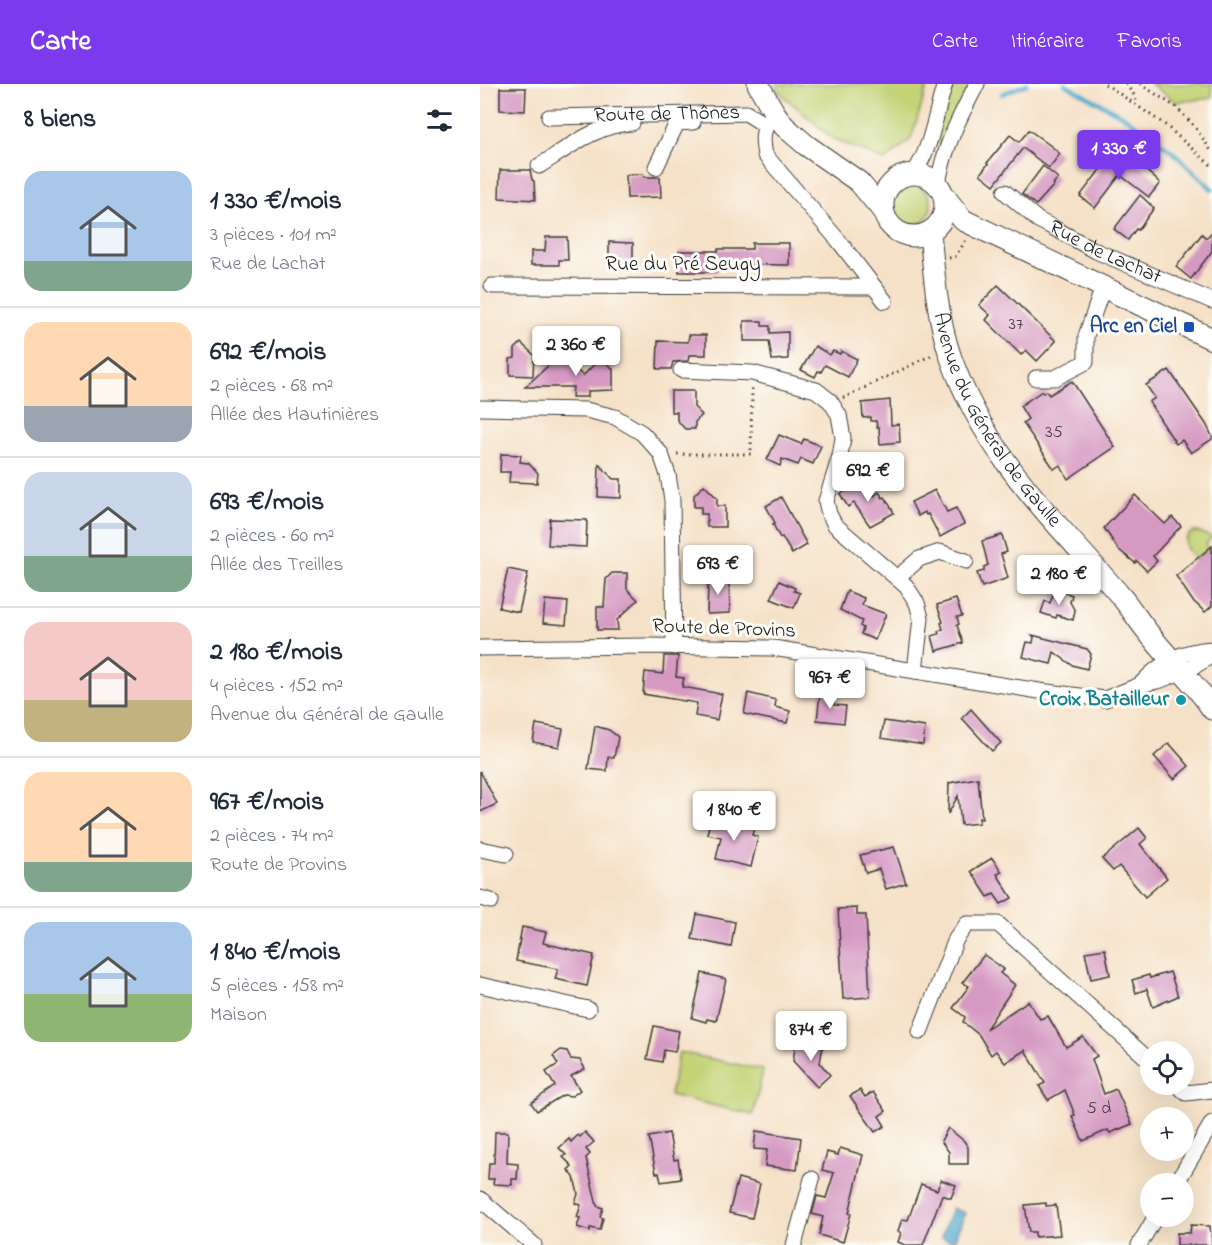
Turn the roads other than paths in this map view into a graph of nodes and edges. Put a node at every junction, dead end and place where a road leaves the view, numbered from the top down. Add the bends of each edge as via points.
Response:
1 (758, 84) edge
2 (945, 84) edge
3 (977, 84) edge
4 (549, 117) dead end
5 (769, 119) junction
6 (677, 123) junction
7 (539, 166) dead end
8 (656, 166) dead end
9 (838, 166) junction
10 (904, 177) junction
11 (941, 190) junction
12 (1005, 192) dead end
13 (883, 211) junction
14 (968, 222) junction
15 (927, 231) junction
16 (492, 286) dead end
17 (874, 287) junction
18 (1103, 287) junction
19 (936, 292) junction
20 (885, 301) dead end
21 (1212, 301) edge
22 (1212, 339) edge
23 (681, 370) dead end
24 (1036, 378) dead end
25 (480, 408) edge
26 (966, 561) dead end
27 (897, 578) junction
28 (674, 647) junction
29 (480, 648) edge
30 (1212, 651) edge
31 (1182, 663) junction
32 (915, 671) junction
33 (1212, 689) edge
34 (1212, 709) edge
35 (480, 849) edge
36 (506, 854) dead end
37 (480, 985) edge
38 (588, 1009) dead end
39 (920, 1032) dead end
40 (1140, 1052) edge
41 (1212, 1090) edge
42 (1194, 1092) edge
43 (1212, 1123) edge
44 (1182, 1173) edge
45 (813, 1179) dead end
46 (480, 1199) edge
47 (1150, 1227) edge
48 (534, 1245) edge
49 (794, 1245) edge
50 (1139, 1245) edge

1 - 5 main road, Route de Thônes
2 - 10 street via 922,162
3 - 11 street via 946,149
4 - 5 street, Route de Thônes via 746,113
5 - 6 street, Route de Thônes
5 - 9 main road, Route de Thônes
5 - 17 street via 762,136 765,154
6 - 7 street, Route de Thônes via 622,124 598,129
6 - 8 street, Route de Thônes
9 - 10 main road, Route de Thônes
9 - 13 main road, Route de Thônes via 859,182
10 - 11 main road via 927,176
10 - 13 main road via 887,189
11 - 14 main road, Rue de Lachat
11 - 15 main road via 945,212
12 - 21 street, Rue de Lachat via 1038,220 1096,251
13 - 15 main road via 899,233
14 - 15 main road
14 - 18 main road, Rue de Lachat
15 - 19 main road, Avenue du Général de Gaulle
15 - 19 main road, Avenue du Général de Gaulle
16 - 17 street, Rue du Pré Seugy
17 - 20 street
18 - 22 main road, Rue de Lachat
18 - 24 street, Rue de Lachat via 1086,336 1086,362 1055,378
19 - 31 main road, Avenue du Général de Gaulle via 948,347 980,423 999,453 1054,523 1120,594 1151,637
23 - 27 street via 752,373 816,390 831,404 839,415 843,438 826,501 829,514 835,525
25 - 28 street via 586,410 615,417 642,433 661,454 672,500
26 - 27 street via 940,552 919,559
27 - 32 street via 917,603 921,618
28 - 29 street, Route de Provins
28 - 32 street, Route de Provins via 773,648
30 - 31 street, Route de Provins via 1206,659
31 - 32 street, Route de Provins via 1155,669 1140,685 1105,699
31 - 33 main road, Avenue du Général de Gaulle
31 - 34 main road, Avenue du Général de Gaulle
35 - 36 street
37 - 38 street
39 - 40 street via 956,939 967,924 998,924
41 - 42 street
43 - 44 street
45 - 49 street
46 - 48 street
47 - 50 street

